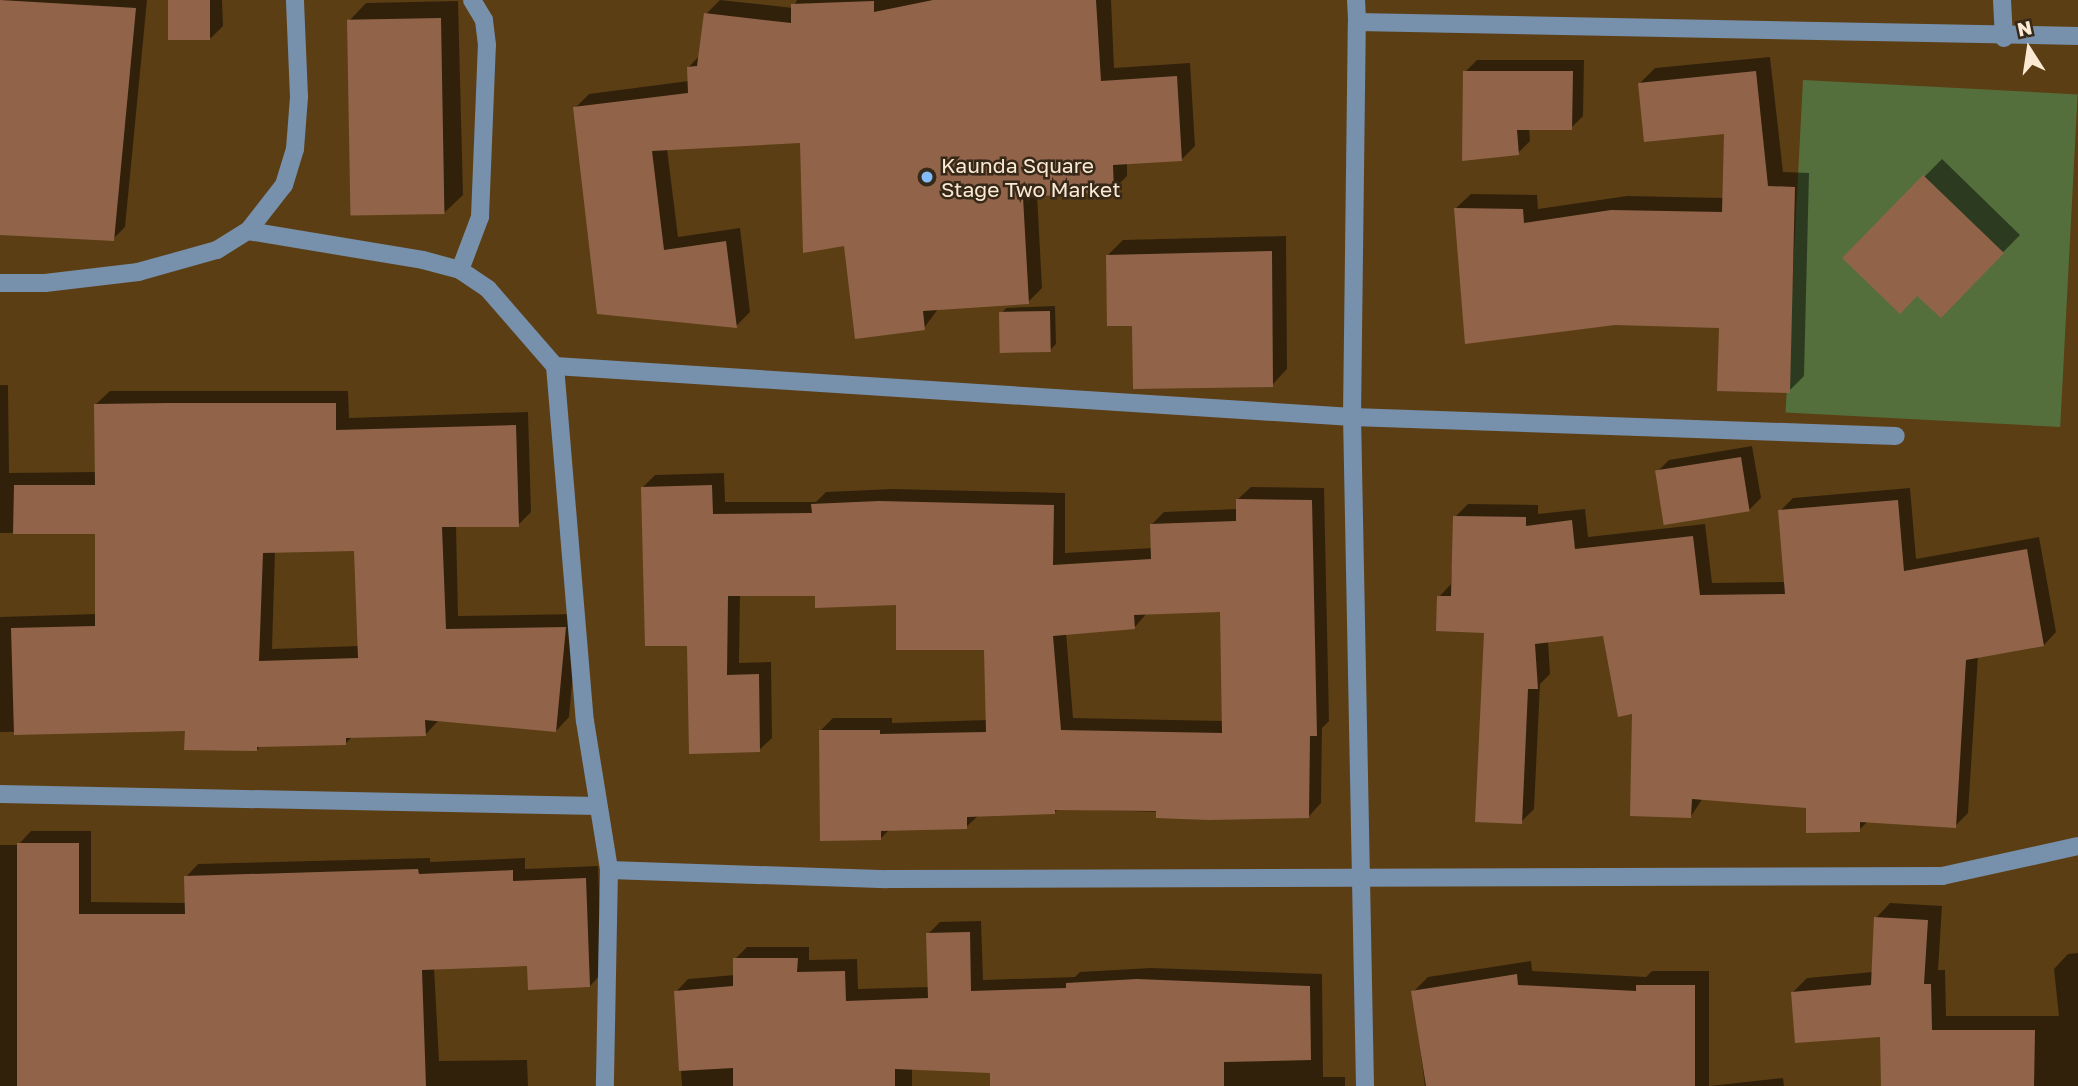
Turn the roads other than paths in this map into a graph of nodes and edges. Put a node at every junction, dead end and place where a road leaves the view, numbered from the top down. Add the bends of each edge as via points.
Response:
1 (295, 0) edge
2 (472, 0) edge
3 (1356, 0) edge
4 (2002, 0) edge
5 (1357, 22) junction
6 (2078, 36) edge
7 (2004, 38) junction
8 (248, 231) junction
9 (460, 270) junction
10 (0, 283) edge
11 (555, 366) junction
12 (1352, 417) junction
13 (1896, 436) dead end
14 (0, 794) edge
15 (598, 806) junction
16 (2078, 846) edge
17 (609, 870) junction
18 (1362, 881) junction
19 (605, 1086) edge
20 (1365, 1086) edge

1 - 8 street via 299,97 295,149 284,185
2 - 9 street via 484,20 487,45 480,217
3 - 5 street
4 - 7 street
5 - 7 street
5 - 12 street
6 - 7 street
8 - 9 street
8 - 10 street via 217,250 138,272 45,283
9 - 11 street via 488,289
11 - 12 street
11 - 15 street via 585,721
12 - 13 street
12 - 18 street
14 - 15 street
15 - 17 street
16 - 18 street via 1942,876
17 - 18 street via 887,879
17 - 19 street
18 - 20 street

